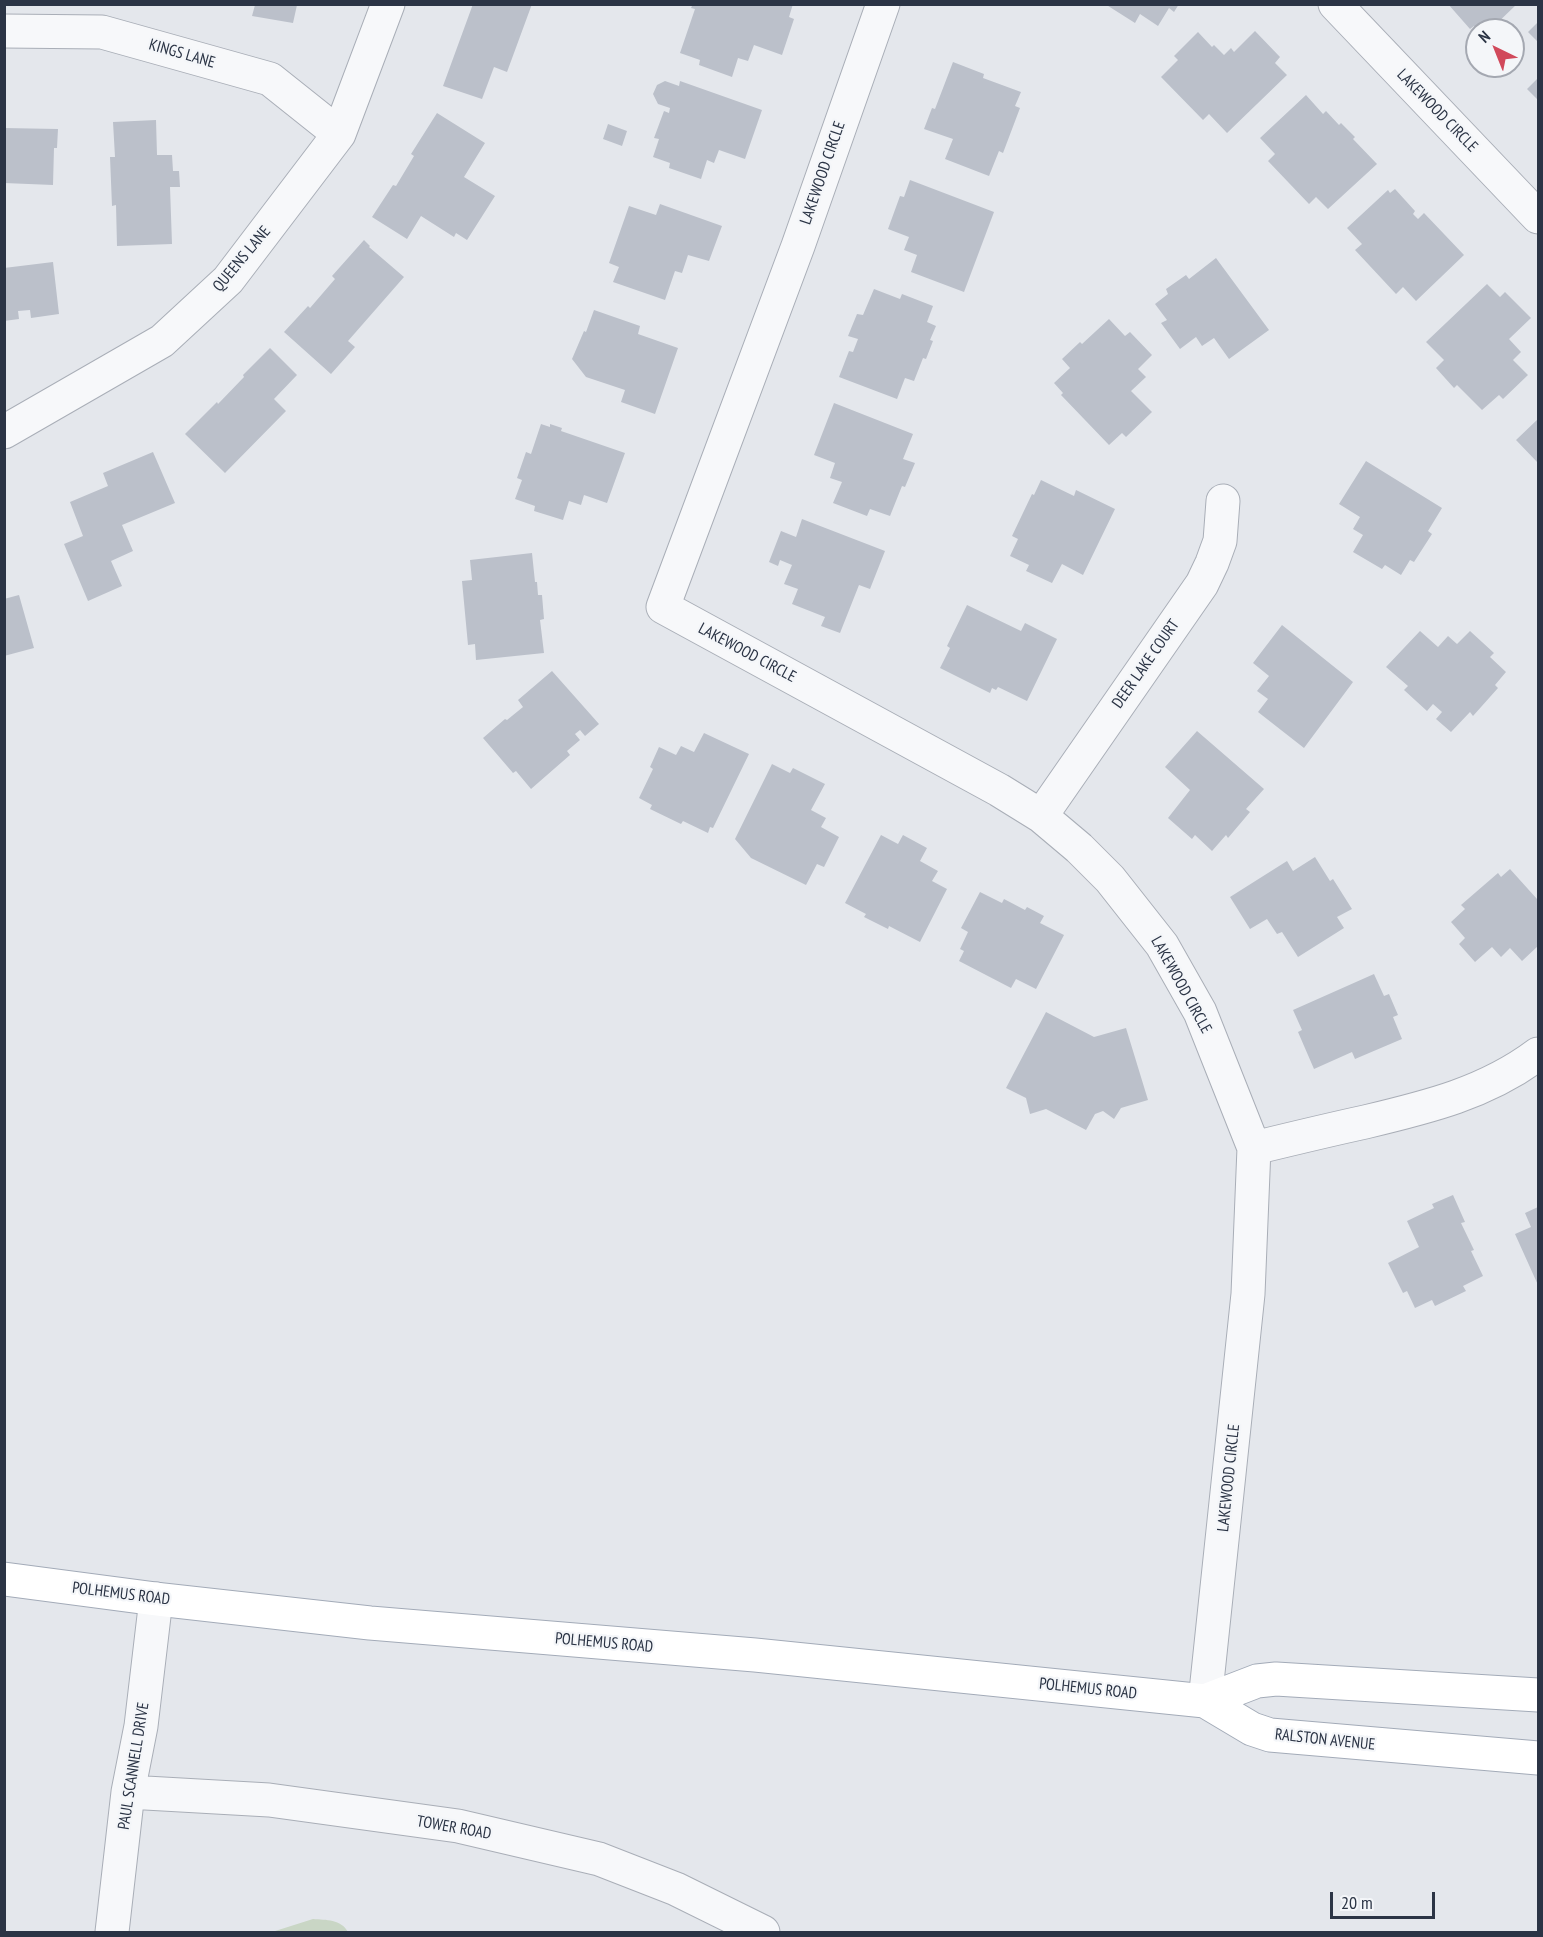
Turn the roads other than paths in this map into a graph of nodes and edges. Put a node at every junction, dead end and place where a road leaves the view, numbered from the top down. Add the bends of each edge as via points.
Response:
1 (388, 4) edge
2 (883, 4) edge
3 (1335, 4) edge
4 (4, 31) edge
5 (339, 134) junction
6 (1539, 217) edge
7 (4, 432) edge
8 (1223, 501) dead end
9 (1041, 816) junction
10 (1539, 1054) edge
11 (1254, 1148) junction
12 (4, 1580) edge
13 (156, 1599) junction
14 (1539, 1695) edge
15 (1205, 1701) junction
16 (1539, 1758) edge
17 (128, 1792) junction
18 (112, 1932) edge
19 (763, 1932) edge

1 - 5 street, QUEENS LANE
2 - 9 street, LAKEWOOD CIRCLE via 798,246 663,607
3 - 6 street, LAKEWOOD CIRCLE
4 - 5 street, KINGS LANE via 102,32 270,79
5 - 7 street, QUEENS LANE via 228,280 162,341
8 - 9 street, DEER LAKE COURT via 1220,541 1202,584
9 - 11 street, LAKEWOOD CIRCLE via 1110,879 1162,945 1200,1012
10 - 11 street via 1516,1071 1461,1097
11 - 15 street, LAKEWOOD CIRCLE via 1248,1294
12 - 13 main road, POLHEMUS ROAD
13 - 15 main road, POLHEMUS ROAD via 421,1628 755,1655
13 - 17 street, PAUL SCANNELL DRIVE via 141,1726
14 - 15 main road via 1276,1679 1257,1681
15 - 16 main road, RALSTON AVENUE via 1251,1729 1270,1735
17 - 18 street, PAUL SCANNELL DRIVE
17 - 19 street, TOWER ROAD via 269,1800 458,1826 598,1860 676,1889

